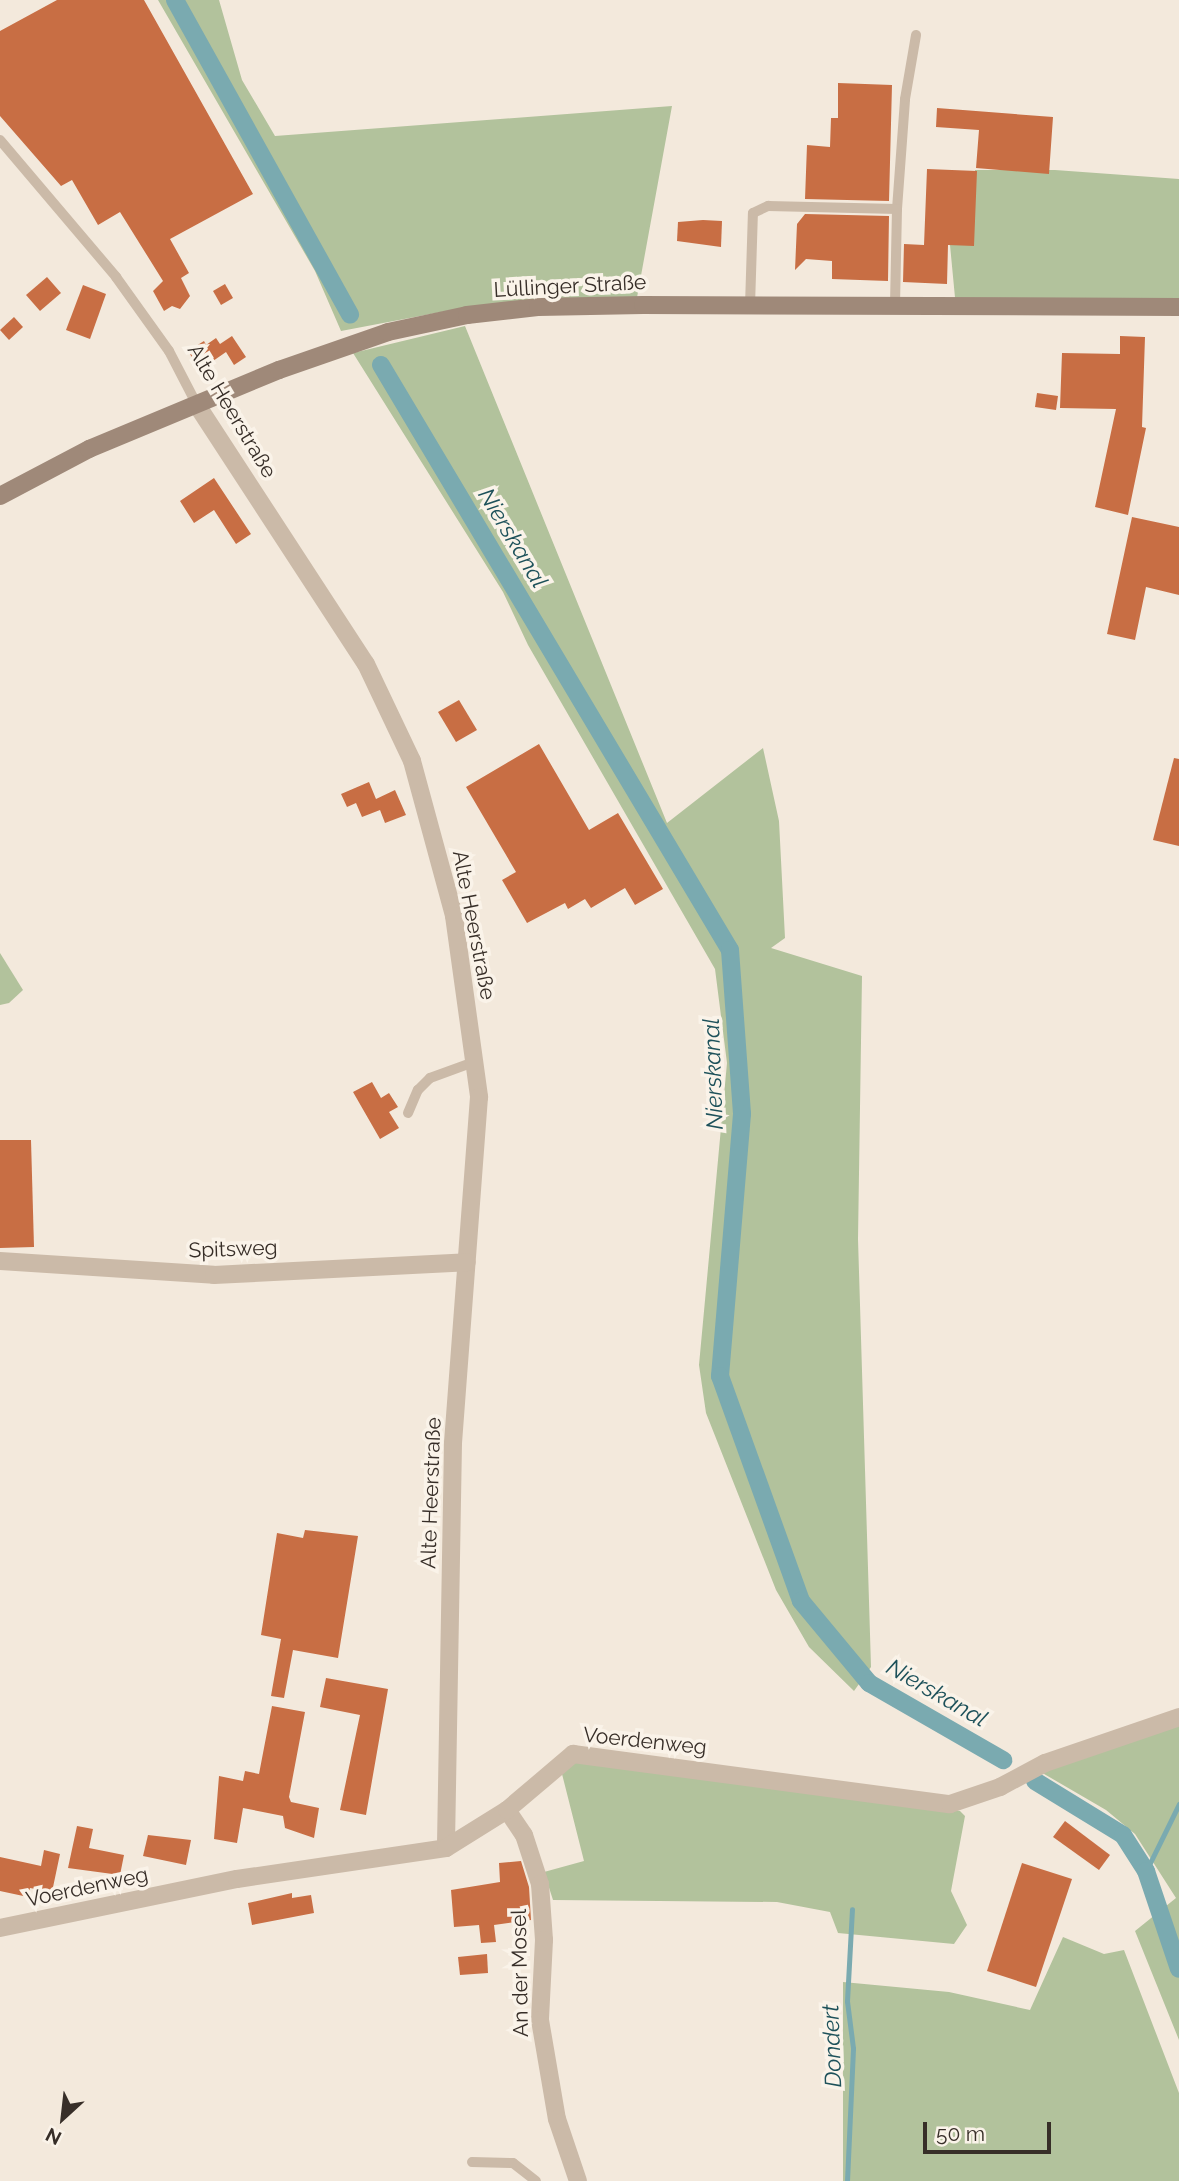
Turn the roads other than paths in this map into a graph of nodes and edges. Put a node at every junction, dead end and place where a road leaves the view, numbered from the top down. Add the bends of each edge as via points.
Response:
1 (916, 35) dead end
2 (0, 140) edge
3 (897, 209) junction
4 (750, 306) junction
5 (895, 307) junction
6 (1179, 307) edge
7 (197, 405) junction
8 (0, 496) edge
9 (474, 1062) junction
10 (408, 1114) dead end
11 (0, 1261) edge
12 (467, 1262) junction
13 (1179, 1717) edge
14 (507, 1810) junction
15 (446, 1848) junction
16 (0, 1928) edge
17 (472, 2162) dead end
18 (536, 2181) edge
19 (578, 2181) edge

1 - 3 lane via 905,99
2 - 7 lane, Alte Heerstraße via 116,276 169,351
3 - 4 lane via 768,206 753,213
3 - 5 lane
4 - 5 street, Lüllinger Straße
4 - 7 street, Lüllinger Straße via 538,307 467,315 388,332
5 - 6 street, Lüllinger Straße
7 - 8 street, Lüllinger Straße via 89,449
7 - 9 street, Alte Heerstraße via 366,664 412,761 454,916
9 - 10 lane via 430,1078 418,1090
9 - 12 street, Alte Heerstraße via 479,1097
11 - 12 street, Spitsweg via 214,1275
12 - 15 street, Alte Heerstraße via 453,1443
13 - 14 street, Voerdenweg via 1045,1763 1000,1787 950,1804 573,1754
14 - 15 street, Voerdenweg
14 - 19 street, An der Mosel via 524,1835 540,1884 544,1940 540,2020 557,2119
15 - 16 street, Voerdenweg via 237,1879
17 - 18 lane via 513,2164

